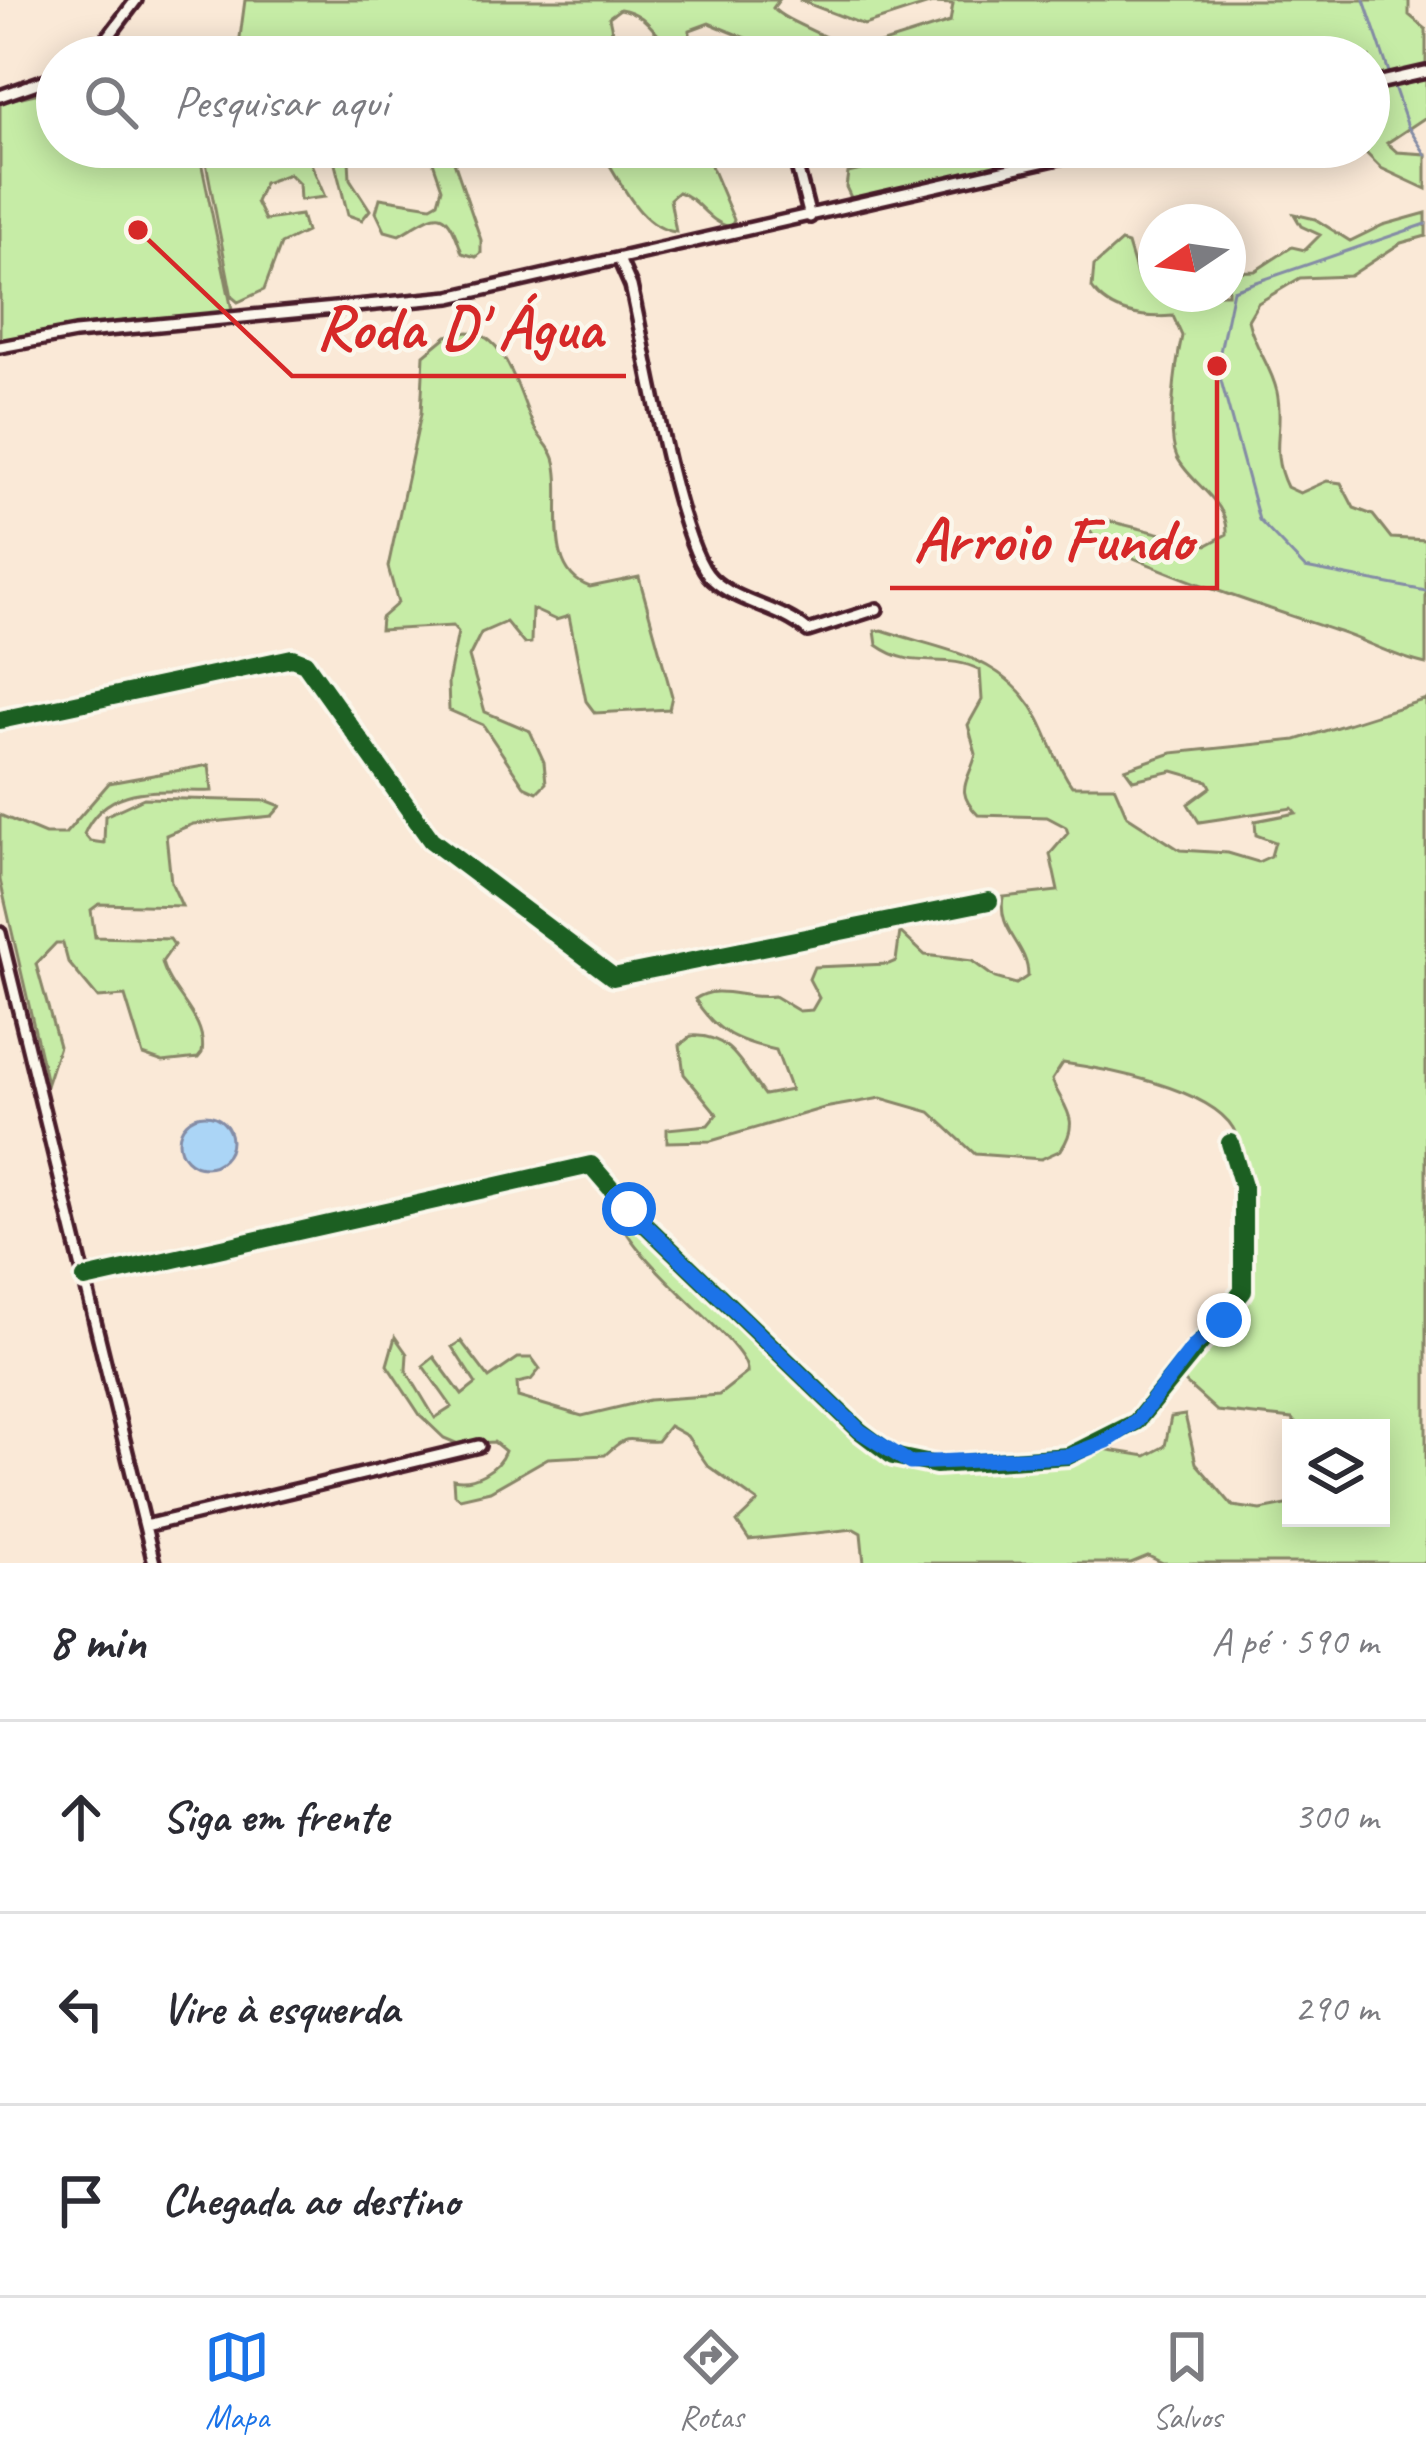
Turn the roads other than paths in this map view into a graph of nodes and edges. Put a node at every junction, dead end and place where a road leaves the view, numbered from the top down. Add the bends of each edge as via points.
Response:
1 (136, 0) edge
2 (109, 36) edge
3 (1426, 72) edge
4 (1390, 81) edge
5 (36, 83) edge
6 (0, 96) edge
7 (797, 168) edge
8 (1018, 168) edge
9 (810, 217) junction
10 (620, 259) junction
11 (0, 347) edge
12 (878, 609) dead end
13 (0, 720) edge
14 (989, 901) dead end
15 (0, 933) edge
16 (1230, 1143) dead end
17 (85, 1279) junction
18 (479, 1446) dead end
19 (146, 1526) junction
20 (154, 1563) edge

1 - 2 street
3 - 4 street
5 - 6 street
7 - 9 street
8 - 9 street
9 - 10 street
10 - 11 street via 451,297 75,332
10 - 12 street via 686,524 707,576 784,611 808,631
13 - 14 street via 292,658 305,663 431,840 613,977
15 - 17 street
16 - 17 street via 1243,1186 1243,1291 1136,1422 1069,1456 936,1465 893,1456 759,1336 591,1165
17 - 19 street
18 - 19 street
19 - 20 street

